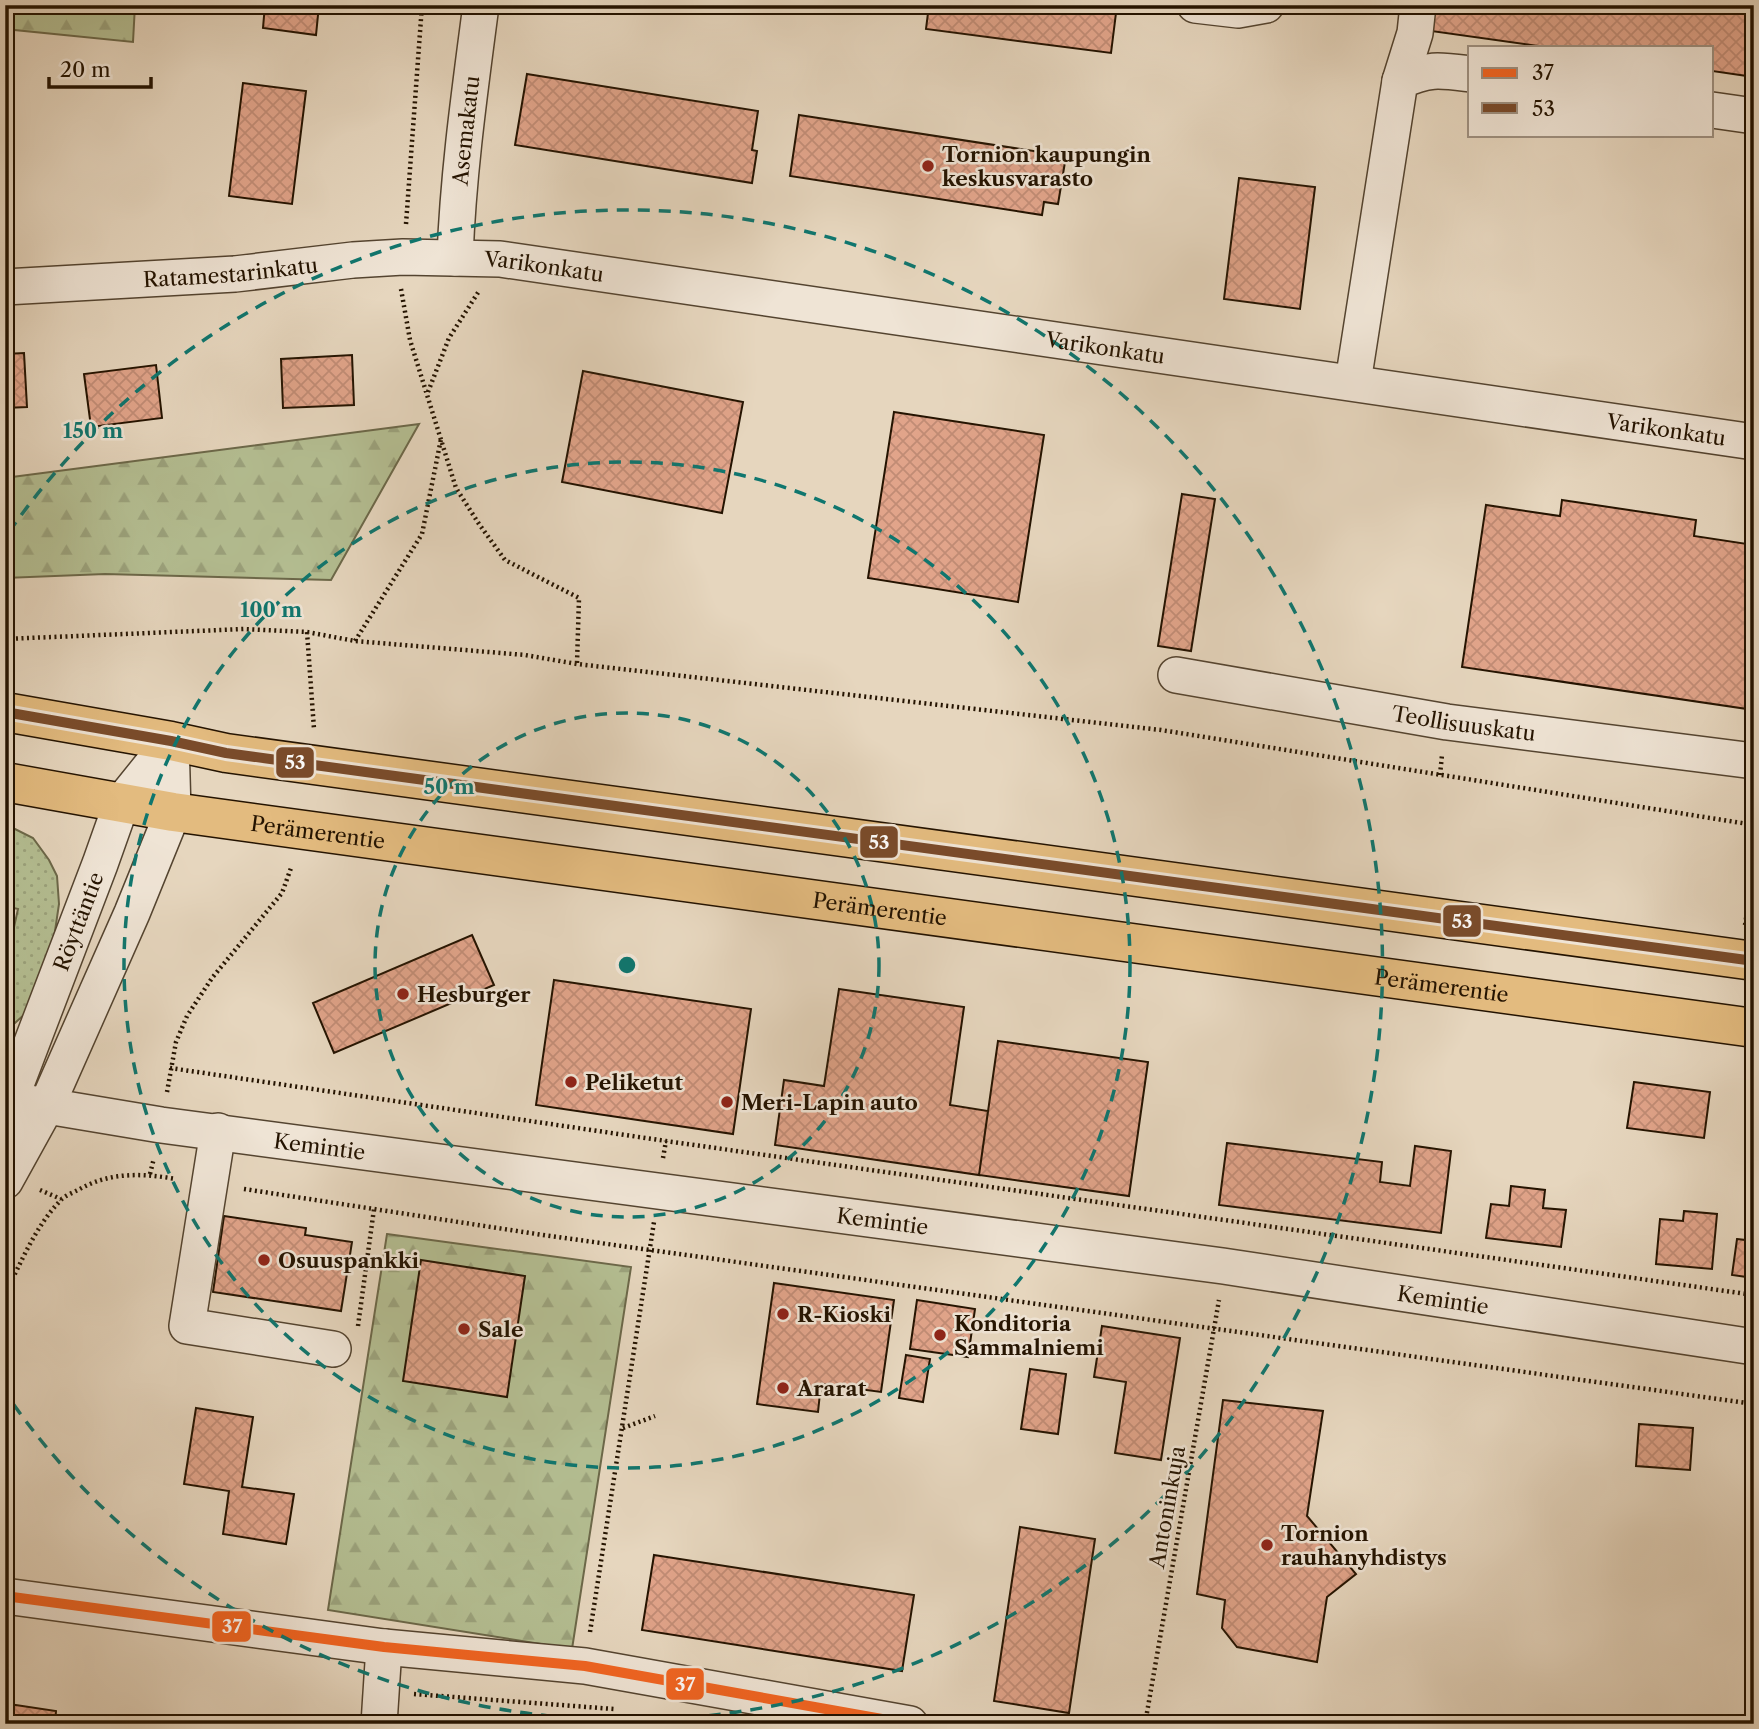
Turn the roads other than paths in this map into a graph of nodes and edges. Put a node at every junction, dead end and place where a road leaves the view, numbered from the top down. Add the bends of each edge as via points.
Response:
1 (481, 5) edge
2 (1195, 5) edge
3 (1266, 5) edge
4 (1398, 5) edge
5 (1418, 5) edge
6 (1468, 74) edge
7 (1400, 81) junction
8 (1714, 110) edge
9 (1754, 116) edge
10 (455, 258) junction
11 (5, 287) edge
12 (1353, 382) junction
13 (1754, 442) edge
14 (1176, 675) dead end
15 (5, 712) edge
16 (171, 741) junction
17 (1754, 761) edge
18 (5, 782) edge
19 (122, 802) junction
20 (173, 812) junction
21 (1749, 943) edge
22 (1754, 1028) edge
23 (7, 1104) edge
24 (47, 1105) junction
25 (218, 1131) junction
26 (20, 1185) edge
27 (1754, 1347) edge
28 (333, 1349) road end
29 (5, 1596) edge
30 (384, 1647) junction
31 (380, 1708) edge
32 (910, 1724) edge

1 - 10 street, Asemakatu
2 - 3 street via 1238,10
4 - 7 street
5 - 7 street via 1415,33
6 - 7 street via 1441,70
7 - 12 street
8 - 9 street
10 - 11 street, Ratamestarinkatu via 354,260 235,274
10 - 12 street, Varikonkatu via 500,258
12 - 13 street, Varikonkatu
14 - 17 street, Teollisuuskatu via 1447,722
15 - 16 highway
16 - 19 street, Röyttäntie
16 - 20 street
16 - 21 highway via 240,755
18 - 19 highway, Perämerentie
19 - 20 highway, Perämerentie
19 - 23 street, Röyttäntie
20 - 22 highway, Perämerentie
20 - 24 street, Röyttäntie
23 - 24 street, Kemintie
24 - 25 street, Kemintie
24 - 26 street, Röyttäntie
25 - 27 street, Kemintie via 1223,1266
25 - 28 street via 187,1325
29 - 30 street
30 - 31 street
30 - 32 street via 584,1666

